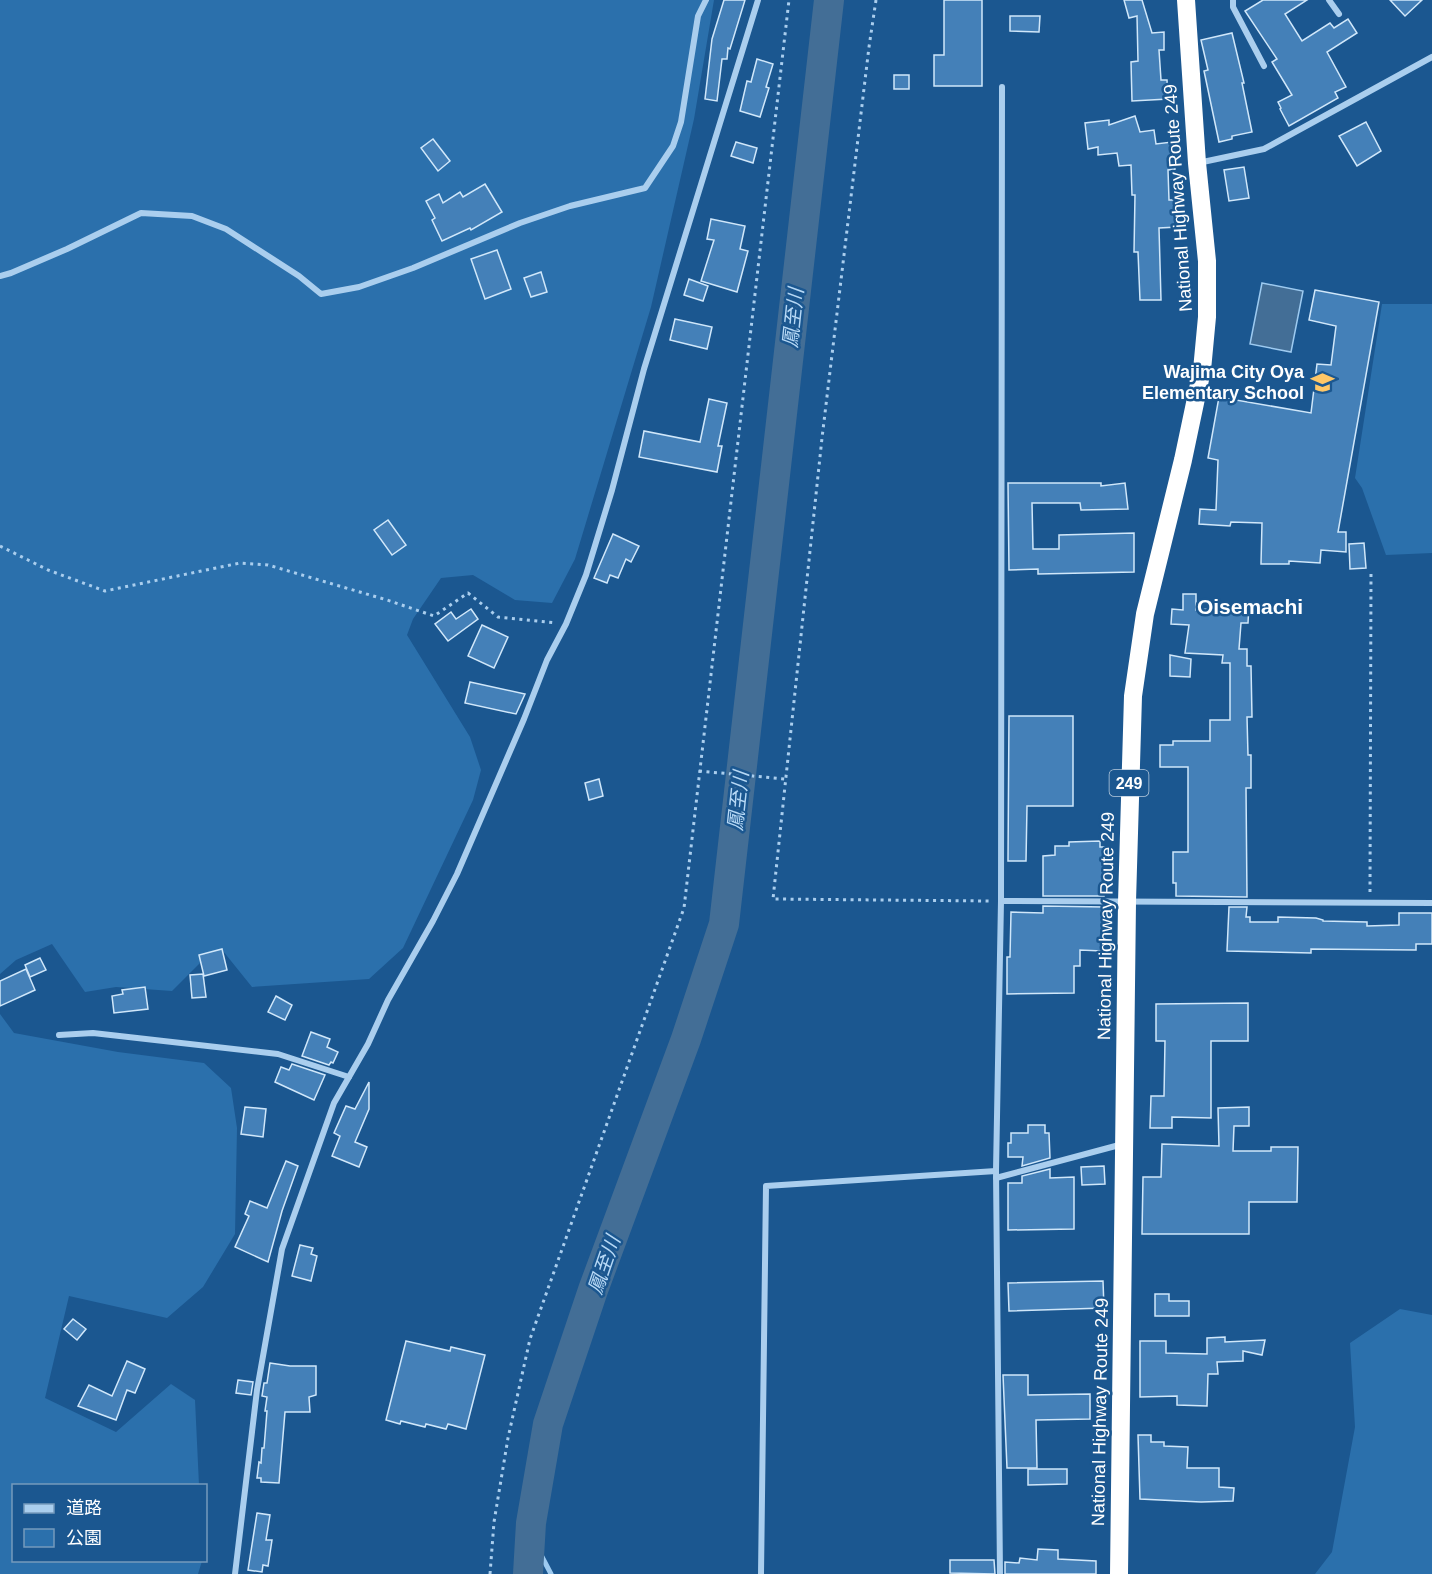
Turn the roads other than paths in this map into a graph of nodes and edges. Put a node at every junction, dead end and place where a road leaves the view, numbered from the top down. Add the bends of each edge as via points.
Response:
1 (706, 0) edge
2 (758, 0) edge
3 (1186, 0) edge
4 (1233, 0) edge
5 (1329, 0) edge
6 (1338, 14) dead end
7 (1432, 57) edge
8 (1264, 66) dead end
9 (1002, 87) dead end
10 (1197, 163) junction
11 (0, 276) edge
12 (1001, 901) junction
13 (1127, 902) junction
14 (1432, 903) edge
15 (59, 1035) dead end
16 (349, 1077) junction
17 (1124, 1144) junction
18 (996, 1175) junction
19 (235, 1574) edge
20 (761, 1574) edge
21 (1000, 1574) edge
22 (1119, 1574) edge

1 - 11 street via 698,16 674,146 645,188 570,206 493,233 402,272 321,294 226,229 192,216 141,213
2 - 16 street via 644,369 586,575 457,874
3 - 10 highway, National Highway Route 249 / 249
4 - 8 street
5 - 6 street
7 - 10 street via 1264,149
9 - 12 street
10 - 13 highway, National Highway Route 249 / 249 via 1207,261 1204,360 1145,614 1133,696
12 - 13 street
12 - 18 street
13 - 14 street
13 - 17 highway, National Highway Route 249 / 249
15 - 16 street via 93,1033 278,1054
16 - 19 street via 334,1103 282,1249 257,1390
17 - 18 street
17 - 22 highway, National Highway Route 249 / 249
18 - 20 street via 766,1186
18 - 21 street

